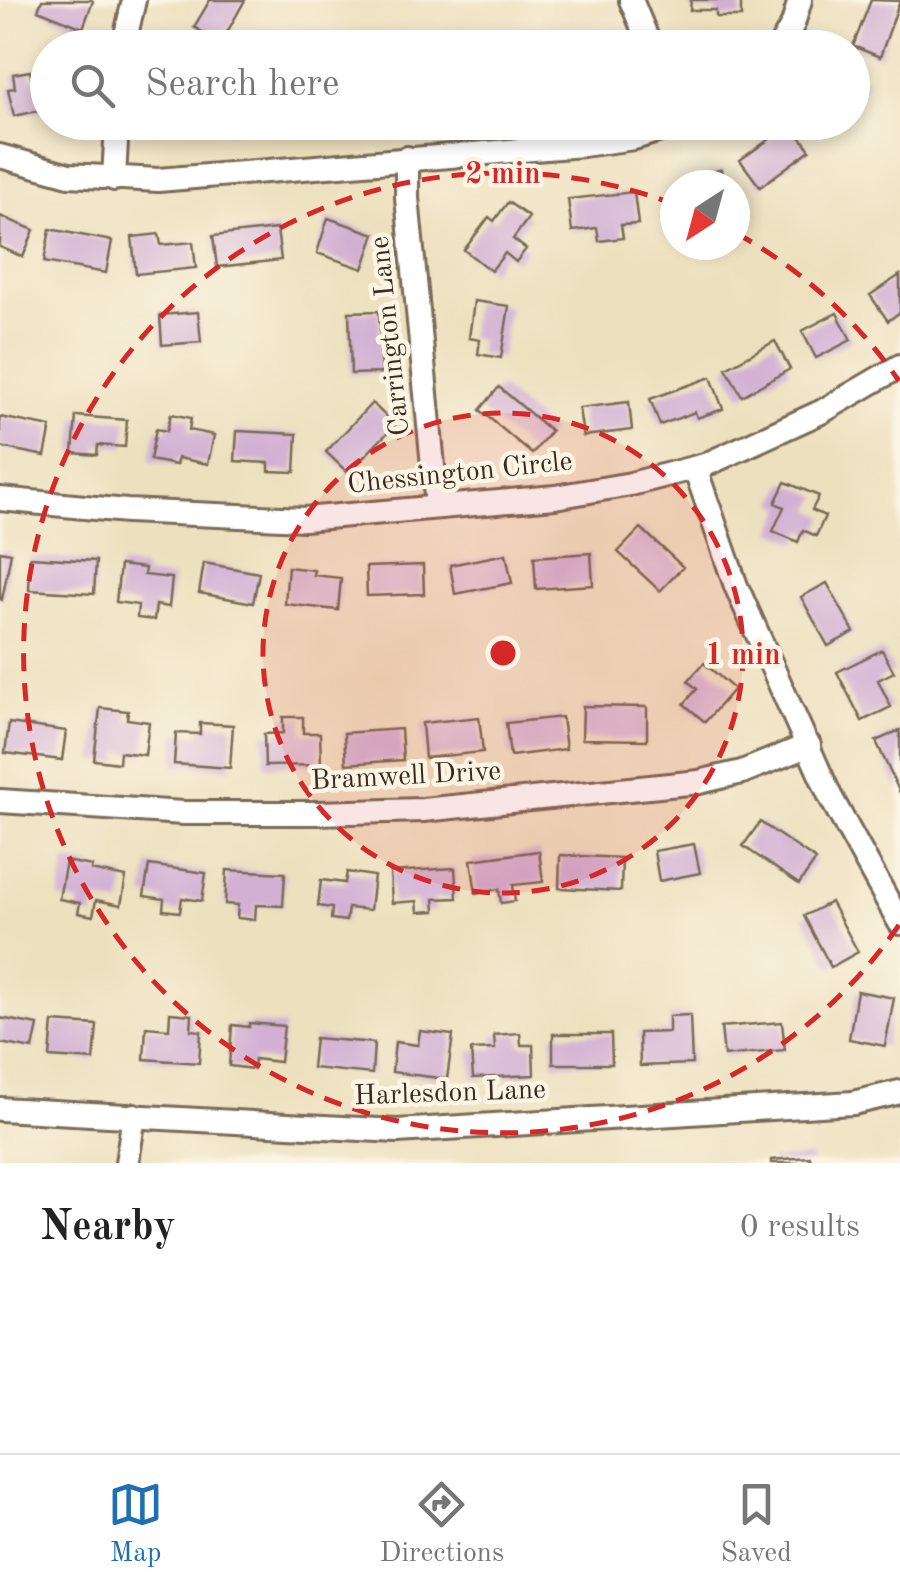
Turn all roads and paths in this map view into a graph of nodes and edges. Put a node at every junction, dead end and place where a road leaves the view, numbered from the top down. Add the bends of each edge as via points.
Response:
1 (134, 0) edge
2 (631, 0) edge
3 (800, 0) edge
4 (128, 30) edge
5 (644, 30) edge
6 (789, 30) edge
7 (115, 140) edge
8 (620, 140) edge
9 (0, 156) edge
10 (407, 158) junction
11 (114, 179) junction
12 (900, 366) edge
13 (695, 468) junction
14 (0, 499) edge
15 (437, 507) junction
16 (808, 745) junction
17 (0, 801) edge
18 (900, 923) edge
19 (900, 1092) edge
20 (0, 1109) edge
21 (134, 1115) junction
22 (128, 1163) edge

1 - 4 street
2 - 5 street
3 - 6 street
7 - 11 street
8 - 10 street
9 - 11 street
10 - 11 street via 233,176
10 - 15 street, Carrington Lane
12 - 13 street, Chessington Circle via 821,412
13 - 15 street, Chessington Circle via 555,497
13 - 16 street via 736,586
14 - 15 street, Chessington Circle via 266,518
16 - 17 street, Bramwell Drive via 700,782 423,810 237,815
16 - 18 street
19 - 21 street, Harlesdon Lane via 853,1103 397,1131
20 - 21 street, Harlesdon Lane
21 - 22 street

